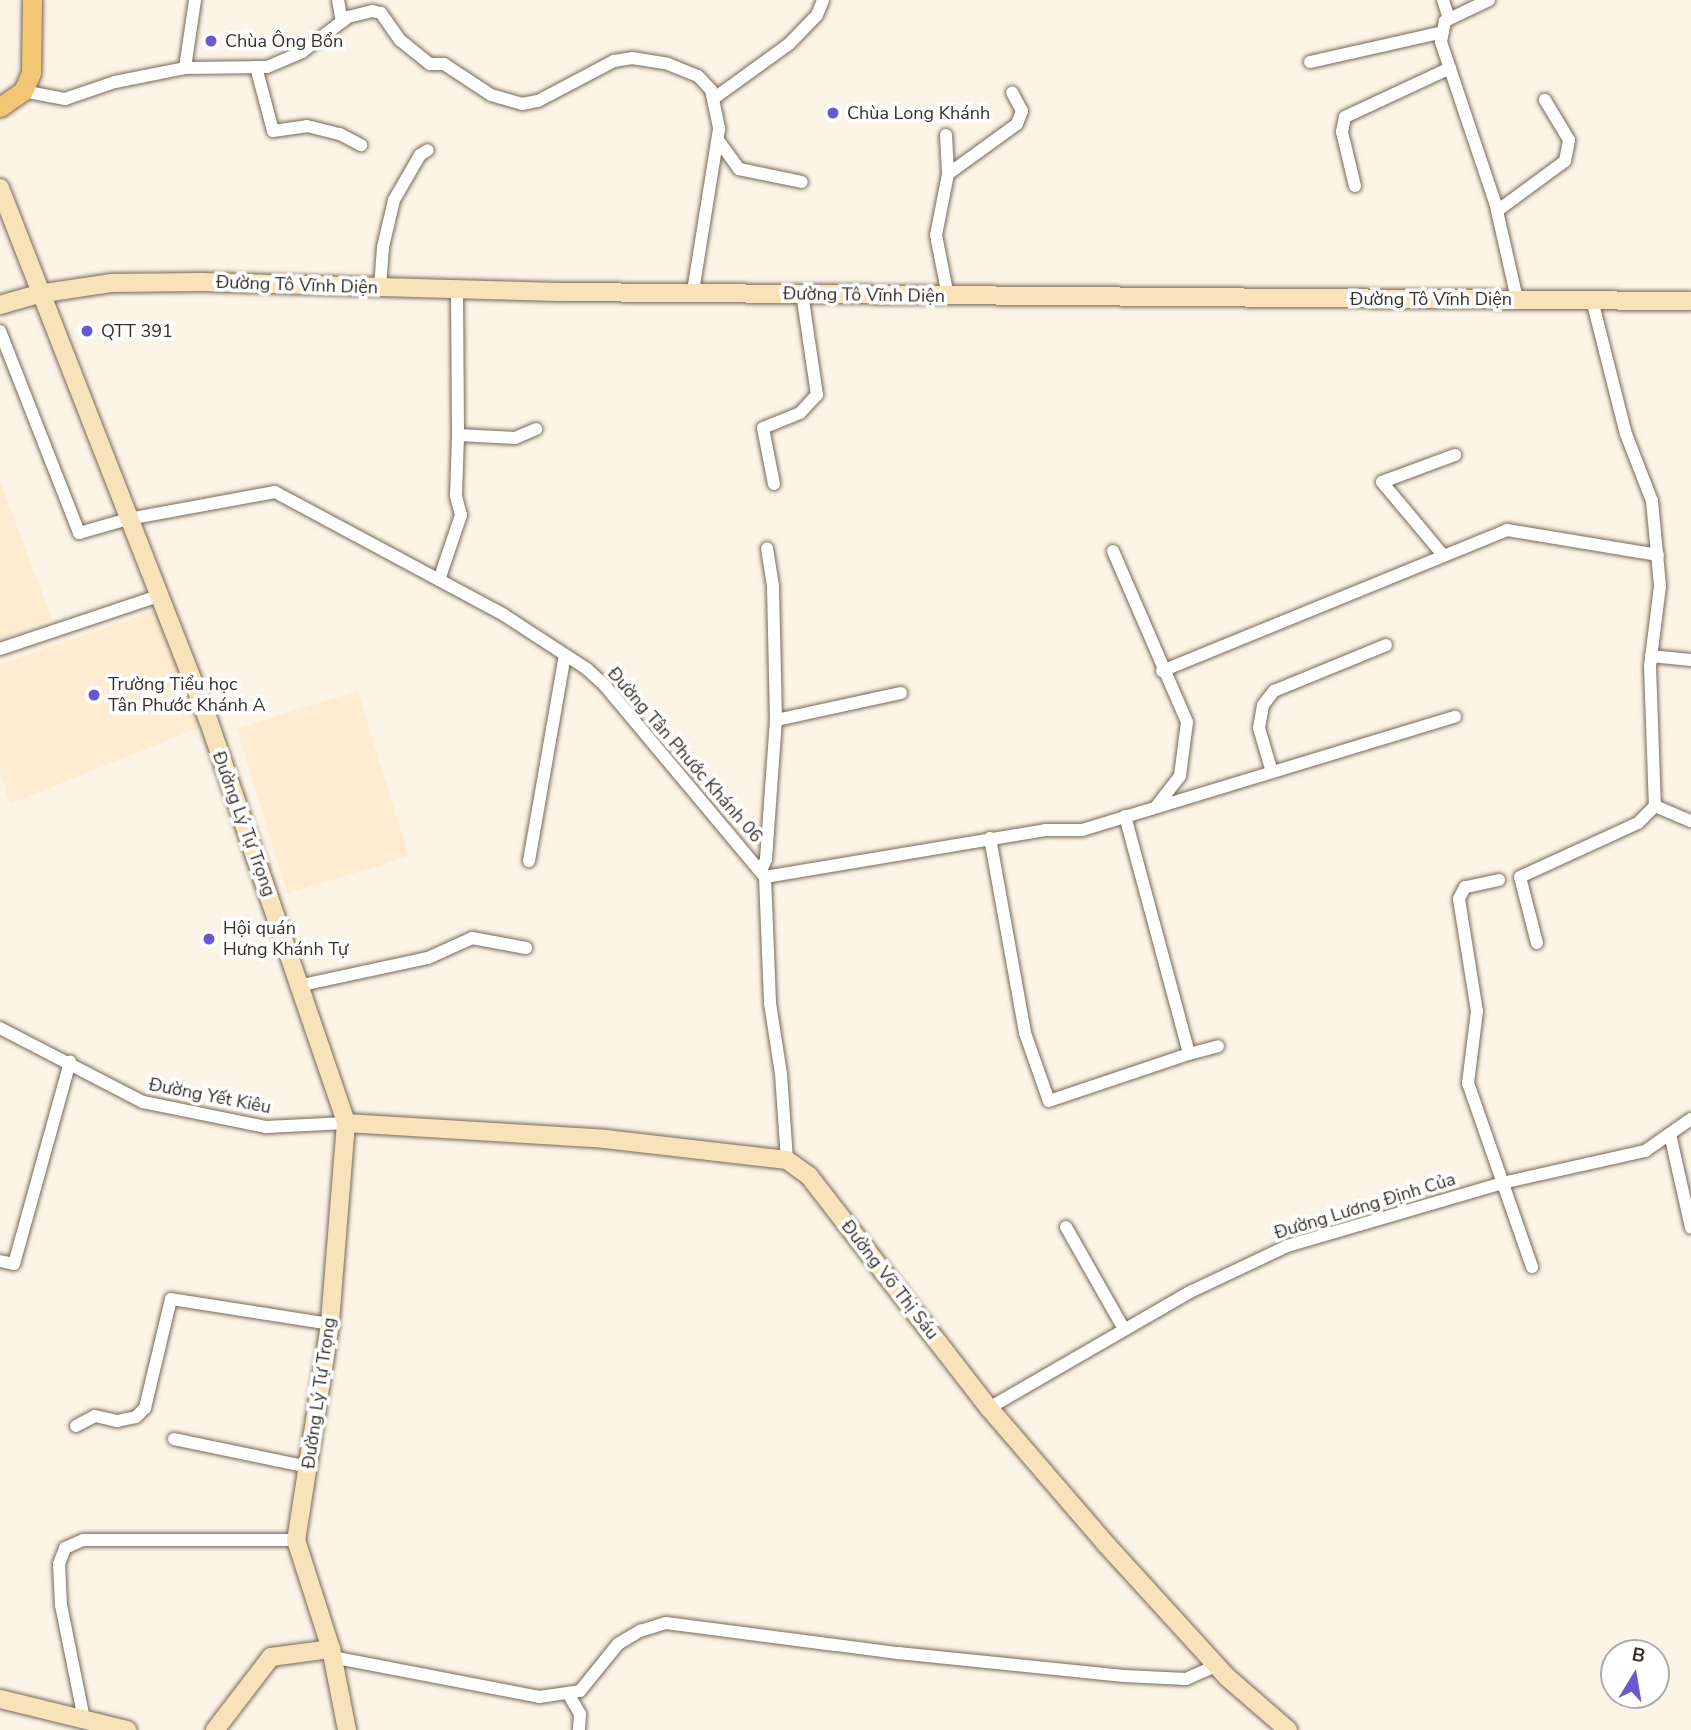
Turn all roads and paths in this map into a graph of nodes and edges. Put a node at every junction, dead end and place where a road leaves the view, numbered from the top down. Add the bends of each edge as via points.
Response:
1 (32, 0) edge
2 (195, 0) edge
3 (338, 0) edge
4 (823, 0) edge
5 (1443, 0) edge
6 (1489, 0) edge
7 (382, 6) edge
8 (1450, 19) junction
9 (342, 22) junction
10 (1443, 33) junction
11 (1310, 62) dead end
12 (256, 67) junction
13 (185, 68) junction
14 (1450, 68) junction
15 (23, 91) junction
16 (1012, 92) dead end
17 (713, 99) junction
18 (1545, 100) dead end
19 (0, 107) edge
20 (946, 135) dead end
21 (718, 140) junction
22 (361, 145) dead end
23 (428, 150) dead end
24 (948, 174) junction
25 (802, 183) dead end
26 (1355, 187) dead end
27 (0, 188) edge
28 (1497, 211) junction
29 (380, 288) junction
30 (457, 290) junction
31 (693, 291) junction
32 (38, 294) junction
33 (802, 294) junction
34 (948, 296) junction
35 (1517, 299) junction
36 (1592, 300) junction
37 (1691, 300) edge
38 (0, 305) edge
39 (0, 331) edge
40 (536, 429) dead end
41 (458, 435) junction
42 (1455, 455) dead end
43 (774, 484) dead end
44 (128, 519) junction
45 (767, 548) dead end
46 (1114, 551) dead end
47 (1443, 555) junction
48 (1658, 555) junction
49 (439, 580) junction
50 (158, 596) junction
51 (1386, 645) dead end
52 (0, 648) edge
53 (565, 655) junction
54 (1651, 656) junction
55 (1691, 660) edge
56 (1162, 671) junction
57 (901, 693) dead end
58 (1455, 717) dead end
59 (776, 720) junction
60 (1272, 772) junction
61 (1157, 806) junction
62 (1655, 806) junction
63 (1125, 816) junction
64 (1691, 821) edge
65 (990, 838) junction
66 (529, 861) dead end
67 (763, 874) junction
68 (1499, 880) dead end
69 (1536, 943) dead end
70 (526, 948) dead end
71 (302, 985) junction
72 (0, 1028) edge
73 (1218, 1046) dead end
74 (1189, 1054) junction
75 (70, 1062) junction
76 (1691, 1119) edge
77 (346, 1123) junction
78 (1670, 1134) junction
79 (787, 1160) junction
80 (1502, 1183) junction
81 (1066, 1227) dead end
82 (1691, 1228) edge
83 (0, 1261) edge
84 (1532, 1267) dead end
85 (330, 1324) junction
86 (1124, 1329) junction
87 (989, 1408) junction
88 (76, 1426) dead end
89 (174, 1439) dead end
90 (308, 1467) junction
91 (296, 1540) junction
92 (331, 1653) junction
93 (1217, 1665) junction
94 (569, 1695) junction
95 (0, 1699) edge
96 (83, 1719) junction
97 (127, 1730) edge
98 (215, 1730) edge
99 (347, 1730) edge
100 (579, 1730) edge
101 (1288, 1730) edge

1 - 15 main road via 31,73
2 - 13 street
3 - 9 street
4 - 17 street via 817,15 789,44
5 - 8 street
6 - 8 street
7 - 9 street
7 - 17 street via 400,40 430,64 444,64 491,95 522,104 538,101 614,61 632,58 698,76
8 - 10 street
9 - 12 street via 302,52
10 - 11 street
10 - 14 street
12 - 13 street
12 - 22 street via 273,131 307,126
13 - 15 street via 115,82 65,99
14 - 26 street via 1345,117 1342,132
14 - 28 street
15 - 19 main road
16 - 24 street via 1022,111 1017,124
17 - 21 street
18 - 28 street via 1569,140 1565,161
20 - 24 street
21 - 25 street via 739,169
21 - 31 street
23 - 29 street via 420,155 394,200
24 - 34 street via 936,235
27 - 32 main road, Đường Lý Tự Trọng
28 - 35 street
29 - 30 main road, Đường Tô Vĩnh Diện
29 - 32 main road, Đường Tô Vĩnh Diện via 112,283
30 - 31 main road, Đường Tô Vĩnh Diện
30 - 41 street
31 - 33 main road, Đường Tô Vĩnh Diện
32 - 38 main road, Đường Tô Vĩnh Diện
32 - 44 main road, Đường Lý Tự Trọng
33 - 34 main road, Đường Tô Vĩnh Diện
33 - 43 street via 817,395 800,413 763,428
34 - 35 main road, Đường Tô Vĩnh Diện
35 - 36 main road, Đường Tô Vĩnh Diện
36 - 37 main road, Đường Tô Vĩnh Diện
36 - 48 street via 1626,434 1652,502
39 - 44 street, Đường Tân Phước Khánh 06 via 79,533
40 - 41 street via 515,438
41 - 49 street via 456,496 461,515
42 - 47 street via 1382,482
44 - 49 street, Đường Tân Phước Khánh 06 via 275,492
44 - 50 main road, Đường Lý Tự Trọng
45 - 59 street via 773,586
46 - 56 street
47 - 48 street via 1518,529
47 - 56 street
48 - 54 street via 1660,586
49 - 53 street, Đường Tân Phước Khánh 06
50 - 52 street
50 - 71 main road, Đường Lý Tự Trọng
51 - 60 street via 1274,691 1263,705 1259,728
53 - 66 street
53 - 67 street, Đường Tân Phước Khánh 06 via 607,687
54 - 55 street
54 - 62 street
56 - 61 street via 1187,722 1187,733 1181,776
57 - 59 street
58 - 60 street
59 - 67 street
60 - 61 street
61 - 63 street
62 - 64 street
62 - 69 street via 1638,823 1520,877
63 - 65 street via 1082,830
63 - 74 street
65 - 67 street
65 - 74 street via 1025,1032 1049,1101
67 - 79 street via 769,1003 781,1074
68 - 80 street via 1465,887 1458,904 1477,1012 1468,1083
70 - 71 street via 472,938 428,958
71 - 77 main road, Đường Lý Tự Trọng
72 - 75 street, Đường Yết Kiêu
73 - 74 street
75 - 77 street, Đường Yết Kiêu via 143,1102 192,1114 266,1127
75 - 83 street via 14,1264
76 - 78 street, Đường Lương Định Của
77 - 79 main road via 605,1139
77 - 85 main road, Đường Lý Tự Trọng
78 - 80 street, Đường Lương Định Của via 1645,1151
78 - 82 street
79 - 87 main road, Đường Võ Thị Sáu via 809,1176
80 - 84 street
80 - 86 street, Đường Lương Định Của via 1287,1246
81 - 86 street
85 - 88 street via 171,1299 145,1408 136,1417 117,1421 95,1416
85 - 90 main road, Đường Lý Tự Trọng
86 - 87 street, Đường Lương Định Của
87 - 93 main road, Đường Võ Thị Sáu
89 - 90 street
90 - 91 main road, Đường Lý Tự Trọng
91 - 92 main road, Đường Lý Tự Trọng
91 - 96 street via 83,1540 65,1548 59,1564 61,1605
92 - 94 street via 539,1697
92 - 98 main road via 271,1657
92 - 99 main road, Đường Lý Tự Trọng
93 - 94 street via 1186,1679 1124,1676 666,1623 618,1644 580,1691
93 - 101 main road, Đường Võ Thị Sáu
94 - 100 street via 580,1714
95 - 96 main road
96 - 97 main road

